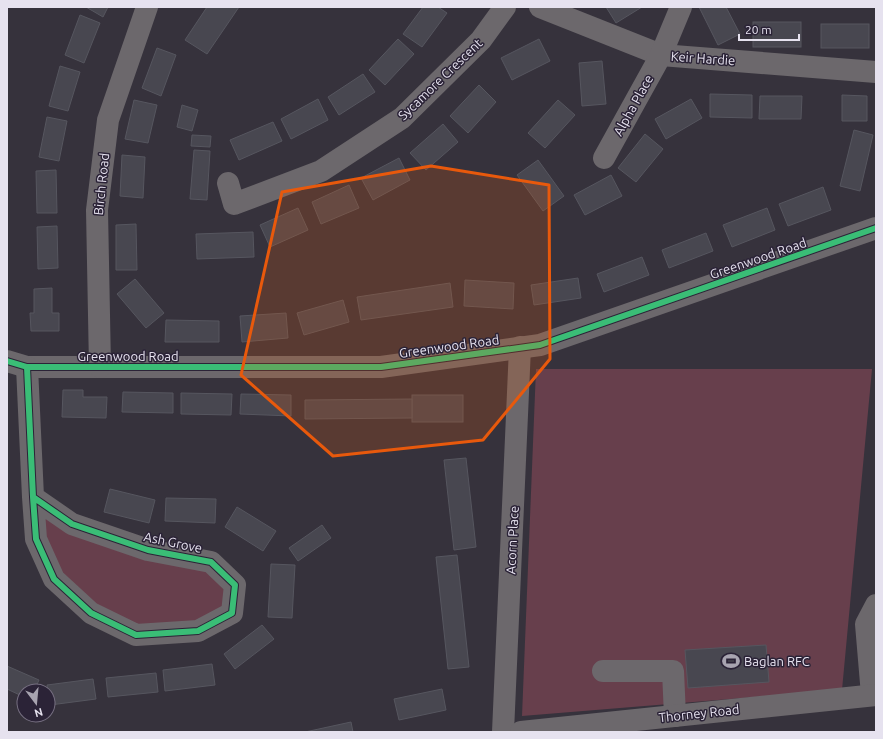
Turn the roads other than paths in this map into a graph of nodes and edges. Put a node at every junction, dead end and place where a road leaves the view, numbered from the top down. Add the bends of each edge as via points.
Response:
1 (147, 7) edge
2 (505, 7) edge
3 (540, 7) edge
4 (682, 7) edge
5 (661, 55) junction
6 (876, 72) edge
7 (604, 158) dead end
8 (228, 183) dead end
9 (876, 228) edge
10 (520, 347) junction
11 (17, 364) edge
12 (100, 367) junction
13 (34, 497) junction
14 (876, 605) edge
15 (603, 671) dead end
16 (874, 695) edge
17 (675, 716) junction
18 (503, 732) edge
19 (522, 732) edge

1 - 12 street, Birch Road via 108,120 97,210
2 - 8 street, Sycamore Crescent via 481,40 402,118 321,171 234,204
3 - 5 street, Keir Hardie
4 - 5 street, Alpha Place
5 - 6 street, Keir Hardie
5 - 7 street, Alpha Place
9 - 10 street, Greenwood Road via 547,342
10 - 12 street, Greenwood Road via 381,367
10 - 18 street, Acorn Place
11 - 12 street, Greenwood Road
11 - 13 street, Ash Grove
13 - 13 street, Ash Grove via 72,524 148,550 211,562 235,585 232,613 198,631 136,635 91,613 54,579 36,539
14 - 16 street via 866,624
15 - 17 street via 673,671
16 - 17 street, Thorney Road
17 - 19 street, Thorney Road

